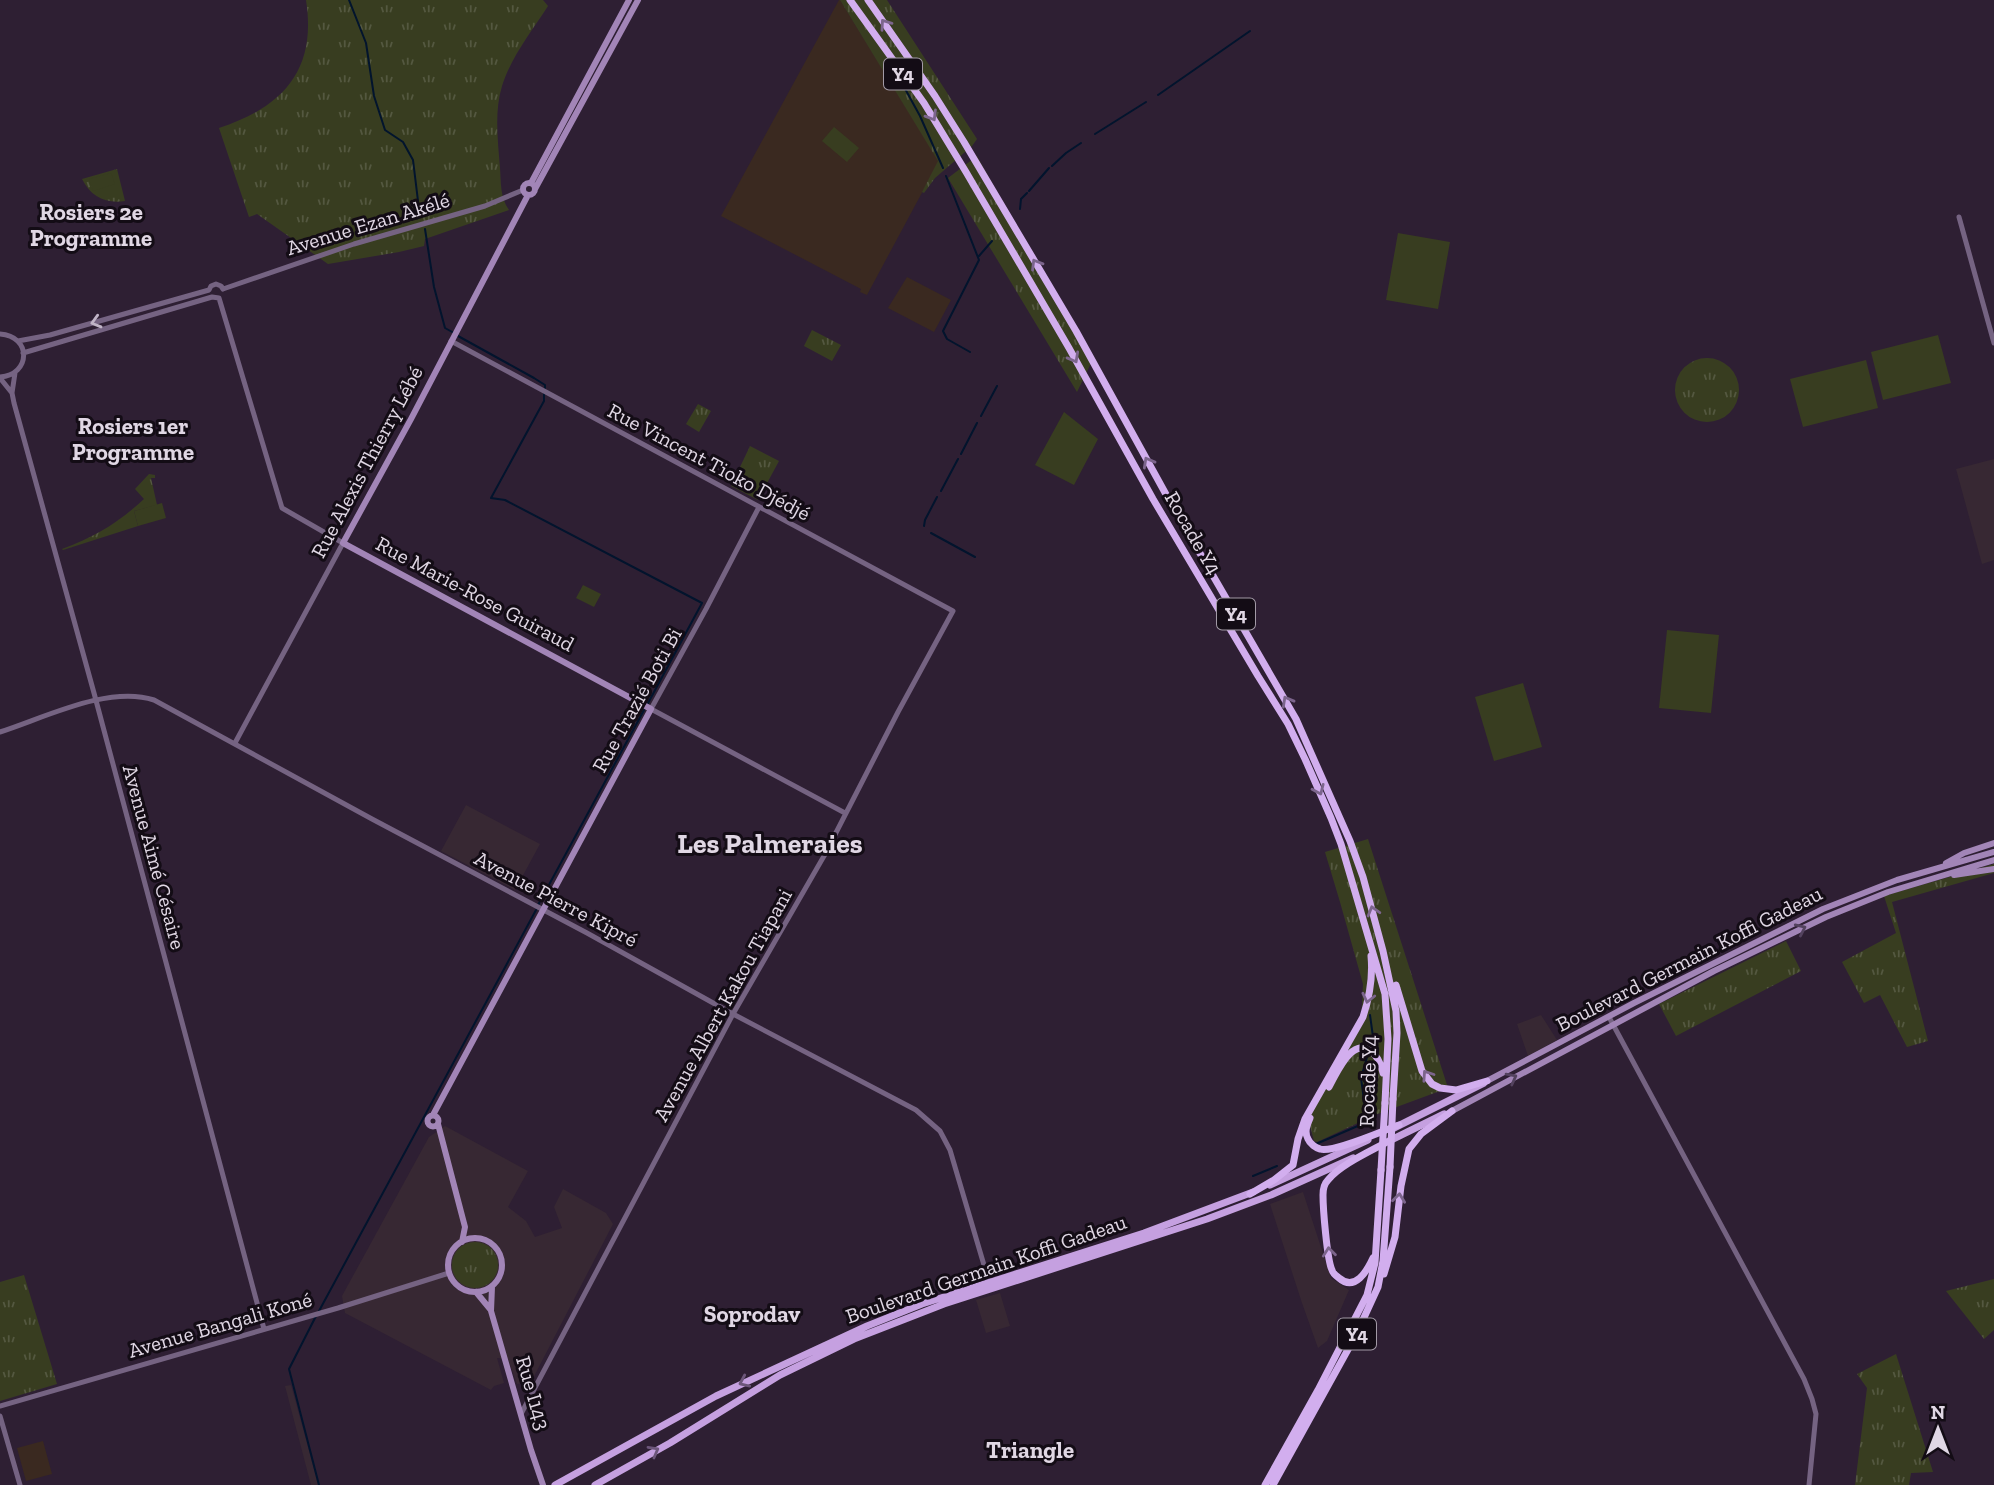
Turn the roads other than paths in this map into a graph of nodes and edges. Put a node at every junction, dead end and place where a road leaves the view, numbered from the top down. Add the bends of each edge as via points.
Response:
1 (629, 0) edge
2 (638, 0) edge
3 (850, 0) edge
4 (868, 0) edge
5 (533, 186) junction
6 (525, 193) junction
7 (1959, 217) dead end
8 (223, 289) junction
9 (210, 294) junction
10 (219, 298) junction
11 (2, 333) edge
12 (18, 341) junction
13 (451, 341) junction
14 (1994, 343) edge
15 (23, 353) junction
16 (15, 373) junction
17 (0, 378) edge
18 (12, 393) junction
19 (759, 507) junction
20 (343, 543) junction
21 (953, 611) joint
22 (96, 700) junction
23 (652, 709) junction
24 (0, 732) edge
25 (235, 743) junction
26 (845, 813) junction
27 (1994, 843) edge
28 (1994, 852) edge
29 (1994, 860) edge
30 (1994, 869) edge
31 (1925, 871) junction
32 (1928, 879) junction
33 (544, 910) junction
34 (1367, 931) junction
35 (1383, 951) junction
36 (733, 1014) junction
37 (1609, 1017) junction
38 (1613, 1024) junction
39 (1487, 1082) junction
40 (1385, 1090) junction
41 (1451, 1111) junction
42 (1399, 1125) junction
43 (1387, 1142) junction
44 (1250, 1194) junction
45 (465, 1227) junction
46 (477, 1238) junction
47 (462, 1242) junction
48 (1377, 1244) junction
49 (449, 1273) junction
50 (989, 1282) junction
51 (492, 1287) junction
52 (1378, 1287) junction
53 (476, 1293) junction
54 (491, 1311) junction
55 (264, 1329) junction
56 (0, 1406) edge
57 (521, 1414) junction
58 (0, 1416) edge
59 (20, 1485) edge
60 (543, 1485) edge
61 (555, 1485) edge
62 (595, 1485) edge
63 (1265, 1485) edge
64 (1273, 1485) edge
65 (1808, 1485) edge

1 - 5 main road
2 - 5 main road
3 -> 34 highway, Rocade Y4 / Y4 via 924,103 1288,724 1331,818
35 -> 4 highway, Rocade Y4 / Y4 via 1350,841 1297,719 964,142
5 - 6 main road via 533,194
5 - 6 main road via 525,184
6 - 8 street, Avenue Ezan Akélé
6 - 13 main road, Rue Alexis Thierry Lébé
7 - 14 street
8 - 9 street via 216,284
8 - 10 street
9 - 10 street
9 -> 12 street
9 - 15 street
10 - 20 street, Rue Marie-Rose Guiraud via 281,506
11 - 12 street
12 - 15 street
13 - 19 street, Rue Vincent Tioko Djédjé
13 - 20 main road, Rue Alexis Thierry Lébé
15 - 16 street, Avenue Aimé Césaire
16 - 17 street
16 - 18 street, Avenue Aimé Césaire
17 - 18 street, Avenue Aimé Césaire
18 - 22 street, Avenue Aimé Césaire
19 - 21 street, Rue Vincent Tioko Djédjé
19 - 23 street, Rue Trazié Boti Bi
20 - 23 main road, Rue Marie-Rose Guiraud
20 - 25 street, Rue Alexis Thierry Lébé
21 - 26 street, Avenue Albert Kakou Tiapani
22 - 24 street, Avenue Pierre Kipré
22 - 25 street, Avenue Pierre Kipré via 146,697
22 - 55 street, Avenue Aimé Césaire
23 - 26 street, Rue Marie-Rose Guiraud
23 - 33 main road, Rue Trazié Boti Bi
25 - 33 street, Avenue Pierre Kipré
26 - 36 street, Avenue Albert Kakou Tiapani
27 - 31 main road
28 - 31 main road, Boulevard Germain Koffi Gadeau
29 - 32 main road, Boulevard Germain Koffi Gadeau
30 - 32 main road
31 - 37 main road, Boulevard Germain Koffi Gadeau via 1823,909
38 -> 32 main road, Boulevard Germain Koffi Gadeau via 1826,917
33 - 36 street, Avenue Pierre Kipré
33 - 45 main road, Rue Trazié Boti Bi via 428,1120 436,1125
34 - 40 highway, Rocade Y4 / Y4 via 1387,1012
34 -> 44 highway via 1372,972 1363,1017 1305,1119 1293,1165
39 -> 35 highway via 1447,1090 1425,1076
35 - 52 highway, Rocade Y4 / Y4, bridge via 1397,1033
36 - 50 street, Avenue Pierre Kipré via 933,1123 950,1150
36 - 57 street, Avenue Albert Kakou Tiapani
37 - 38 street
37 - 39 main road, Boulevard Germain Koffi Gadeau
41 -> 38 main road, Boulevard Germain Koffi Gadeau
38 - 65 street via 1804,1379 1816,1414
39 - 42 main road, Boulevard Germain Koffi Gadeau
40 - 42 highway via 1376,1055 1365,1048 1351,1052 1308,1123 1308,1140 1328,1150
40 - 48 highway, Rocade Y4 / Y4, bridge
41 - 43 main road, Boulevard Germain Koffi Gadeau
52 -> 41 highway via 1395,1237 1409,1149 1421,1133
42 - 44 main road, Boulevard Germain Koffi Gadeau
48 -> 43 highway via 1359,1280 1343,1282 1336,1276 1330,1266 1324,1188 1339,1170
62 -> 43 main road, Boulevard Germain Koffi Gadeau via 780,1375 854,1339 932,1308 1207,1219
44 - 50 main road, Boulevard Germain Koffi Gadeau
45 - 46 main road
45 - 47 main road
46 - 47 main road
46 - 51 main road via 493,1244 502,1259 501,1274
47 - 49 main road via 450,1256
48 - 63 highway, Y4 via 1363,1304
49 - 53 main road via 459,1287
49 - 55 street, Avenue Bangali Koné
50 -> 61 main road, Boulevard Germain Koffi Gadeau via 814,1349 716,1396
51 - 53 main road
51 - 54 main road, Rue I143
52 - 64 highway, Y4
53 - 54 main road, Rue I143
54 - 57 main road, Rue I143
55 - 56 street, Avenue Bangali Koné
57 - 60 main road, Rue I143
58 - 59 street

